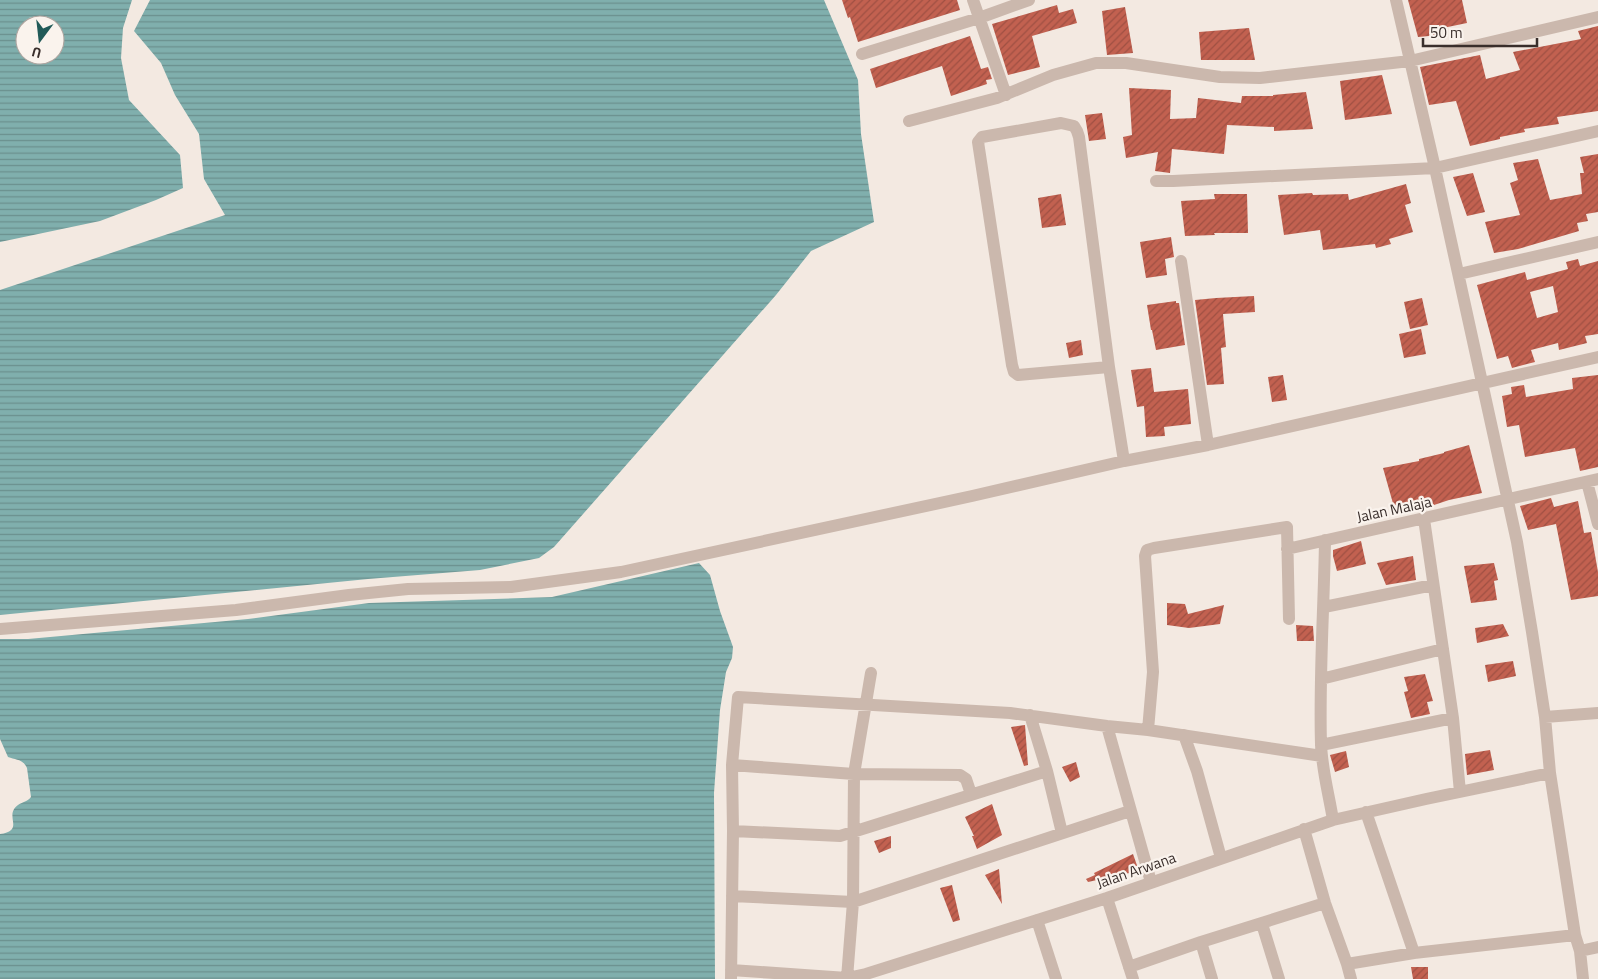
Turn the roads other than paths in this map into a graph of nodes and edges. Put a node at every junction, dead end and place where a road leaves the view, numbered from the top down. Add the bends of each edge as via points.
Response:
1 (973, 0) edge
2 (1029, 0) edge
3 (1396, 0) edge
4 (1598, 17) edge
5 (980, 18) junction
6 (862, 54) dead end
7 (1410, 61) junction
8 (1006, 95) junction
9 (909, 121) dead end
10 (1598, 131) edge
11 (1435, 168) junction
12 (1156, 181) dead end
13 (1598, 242) edge
14 (1180, 261) dead end
15 (1459, 274) junction
16 (1598, 357) edge
17 (1109, 366) junction
18 (1483, 384) junction
19 (1208, 445) junction
20 (1124, 461) junction
21 (1592, 481) edge
22 (1508, 500) junction
23 (1424, 519) junction
24 (1598, 524) edge
25 (1325, 540) junction
26 (1287, 549) junction
27 (1433, 585) junction
28 (1324, 607) junction
29 (1289, 619) dead end
30 (0, 629) edge
31 (1443, 650) junction
32 (871, 674) dead end
33 (1321, 679) junction
34 (866, 704) junction
35 (1598, 713) edge
36 (1030, 715) junction
37 (1545, 717) junction
38 (1453, 718) junction
39 (1107, 726) junction
40 (1148, 730) junction
41 (1184, 735) junction
42 (1322, 750) junction
43 (732, 765) junction
44 (1047, 770) junction
45 (1550, 773) junction
46 (854, 774) junction
47 (1460, 792) junction
48 (971, 794) junction
49 (1130, 811) junction
50 (1366, 812) junction
51 (1333, 820) junction
52 (1304, 829) junction
53 (733, 831) junction
54 (854, 832) junction
55 (1062, 833) junction
56 (1221, 858) junction
57 (1151, 882) junction
58 (732, 896) junction
59 (1107, 898) junction
60 (853, 902) junction
61 (1325, 903) junction
62 (1037, 920) junction
63 (1262, 924) junction
64 (1575, 935) junction
65 (1201, 942) junction
66 (1598, 948) edge
67 (1580, 951) junction
68 (1414, 953) junction
69 (1347, 964) junction
70 (1131, 973) edge
71 (731, 974) edge
72 (847, 978) edge
73 (1056, 979) edge
74 (1212, 979) edge
75 (1279, 979) edge
76 (1351, 979) edge
77 (1583, 979) edge

1 - 5 street
2 - 5 street
3 - 7 street
4 - 7 street
5 - 6 street
5 - 8 street
7 - 8 street via 1244,79 1096,63 1053,75
7 - 11 street
8 - 9 street
10 - 11 street
11 - 12 street
11 - 15 street
13 - 15 street
14 - 19 street
15 - 18 street
16 - 18 street
17 - 17 street via 1077,131 1074,126 1061,123 980,137 978,142 1014,372 1028,375
17 - 20 street
18 - 19 street
18 - 22 street
19 - 20 street
20 - 30 street via 621,572 511,587 408,589 236,610
21 - 22 street, Jalan Malaja
21 - 24 street
22 - 23 street, Jalan Malaja
22 - 37 street
23 - 25 street, Jalan Malaja
23 - 27 street
25 - 26 street, Jalan Malaja
25 - 28 street
26 - 29 street
26 - 40 street via 1288,528 1285,526 1147,550 1153,678
27 - 28 street
27 - 31 street
28 - 33 street
31 - 33 street
31 - 38 street
32 - 34 street
33 - 42 street
34 - 36 street
34 - 43 street via 738,697
34 - 46 street
35 - 37 street
36 - 39 street
36 - 44 street
37 - 45 street
38 - 42 street
38 - 47 street
39 - 40 street
39 - 49 street
40 - 41 street
41 - 42 street
41 - 56 street
42 - 51 street
43 - 46 street
43 - 53 street
44 - 48 street
44 - 55 street
45 - 47 street, Jalan Arwana
45 - 64 street
46 - 48 street via 960,775 966,779
46 - 54 street
47 - 50 street, Jalan Arwana
48 - 54 street
49 - 55 street
49 - 57 street
50 - 51 street, Jalan Arwana
50 - 68 street
51 - 52 street, Jalan Arwana
52 - 56 street, Jalan Arwana
52 - 61 street
53 - 54 street via 833,836
53 - 58 street
54 - 60 street
55 - 60 street
56 - 57 street, Jalan Arwana
57 - 59 street, Jalan Arwana
58 - 60 street
58 - 71 street
59 - 62 street, Jalan Arwana
59 - 70 street
60 - 72 street
61 - 63 street
61 - 69 street
62 - 72 street, Jalan Arwana
62 - 73 street
63 - 65 street
63 - 75 street
64 - 67 street
64 - 68 street
65 - 70 street
65 - 74 street
66 - 67 street
67 - 77 street
68 - 69 street
69 - 76 street
71 - 72 street, Jalan Arwana

